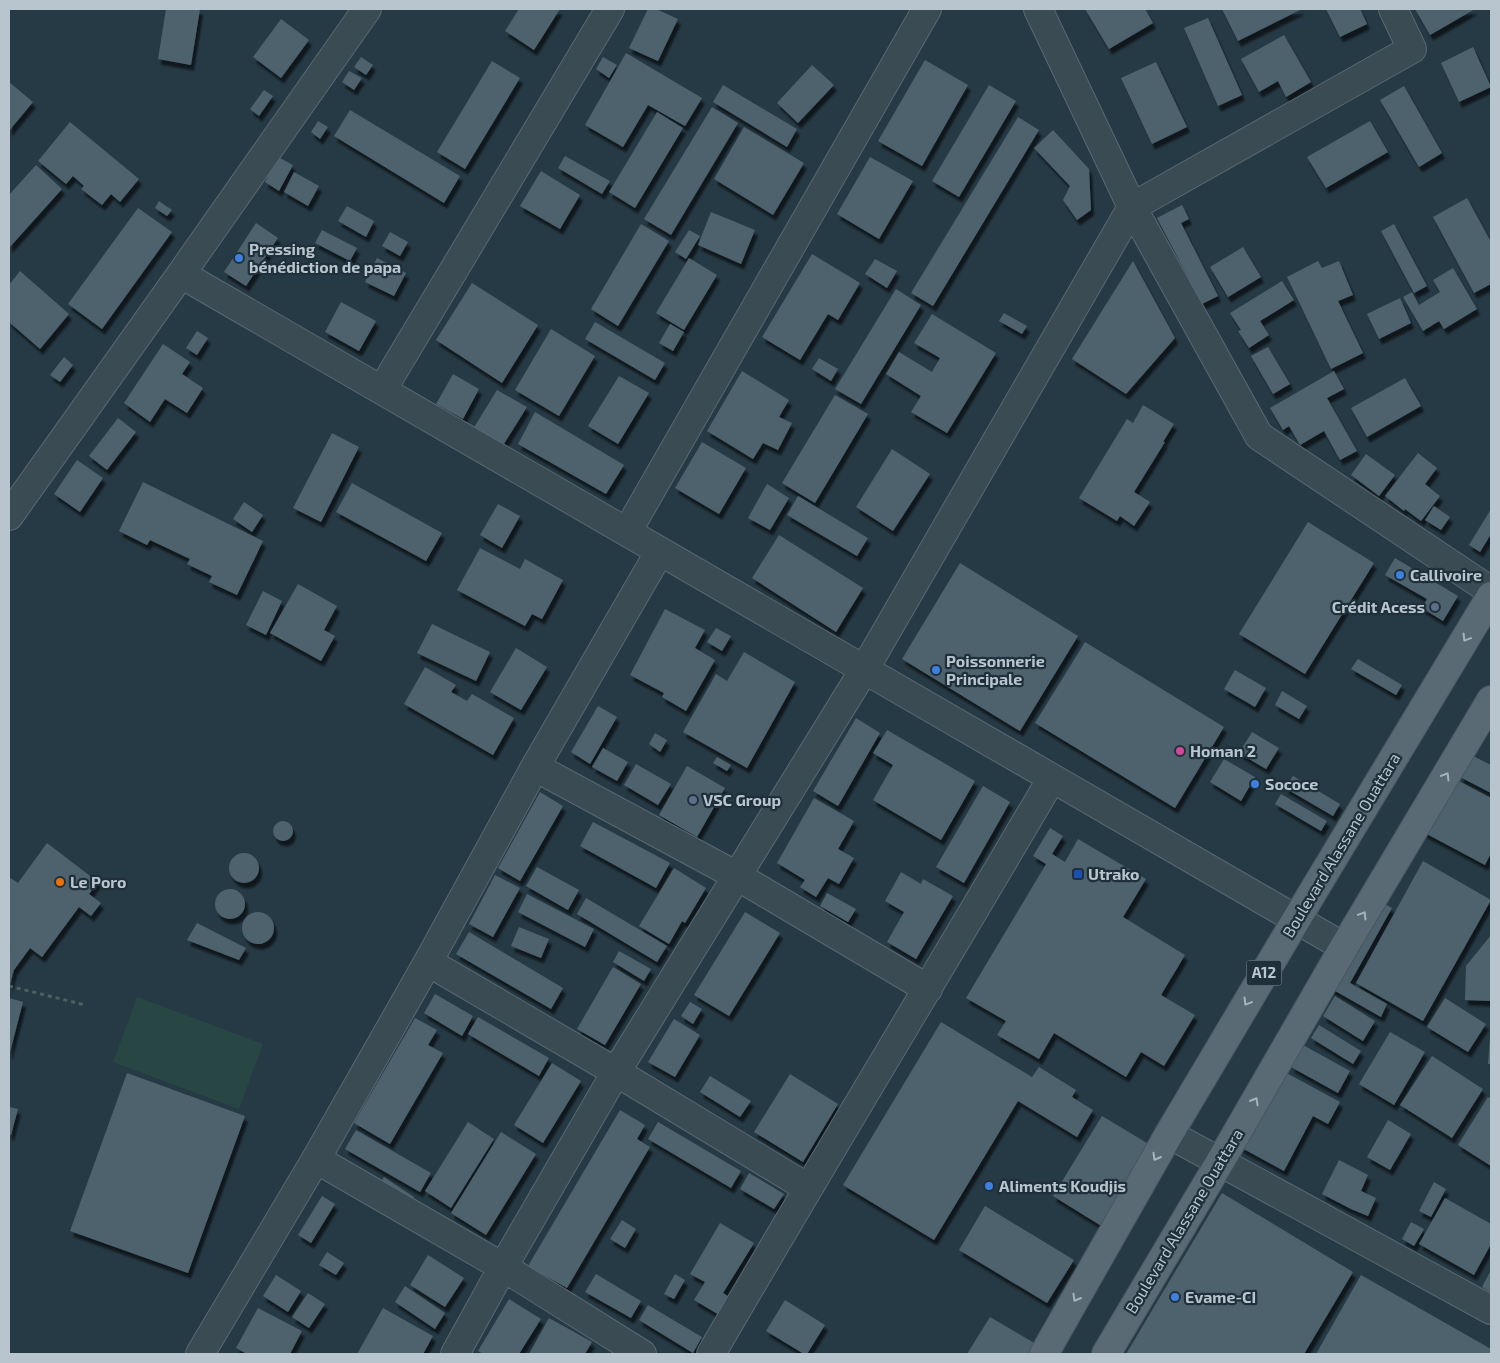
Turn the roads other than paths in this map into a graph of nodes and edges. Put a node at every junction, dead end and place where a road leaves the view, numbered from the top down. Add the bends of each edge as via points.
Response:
1 (367, 9) edge
2 (610, 9) edge
3 (927, 9) edge
4 (1038, 9) edge
5 (1393, 9) edge
6 (1132, 207) junction
7 (181, 274) junction
8 (382, 390) junction
9 (9, 516) edge
10 (627, 532) junction
11 (660, 551) junction
12 (1491, 591) edge
13 (1491, 596) edge
14 (864, 670) junction
15 (1491, 700) edge
16 (535, 767) junction
17 (1052, 778) junction
18 (736, 876) junction
19 (1296, 920) junction
20 (1344, 947) junction
21 (428, 962) junction
22 (928, 989) junction
23 (616, 1072) junction
24 (1169, 1134) junction
25 (316, 1159) junction
26 (1220, 1162) junction
27 (808, 1188) junction
28 (503, 1267) junction
29 (1491, 1310) edge
30 (207, 1352) edge
31 (455, 1354) edge
32 (642, 1354) edge
33 (711, 1354) edge
34 (1044, 1354) edge
35 (1106, 1354) edge

1 - 7 street
2 - 8 street
3 - 10 street
4 - 6 street
5 - 6 street via 1412,49
6 - 12 street via 1259,436
6 - 14 street
7 - 8 street
7 - 9 street
8 - 10 street
10 - 11 street
11 - 14 street
11 - 16 street
13 -> 19 main road, Boulevard Alassane Ouattara / A12
14 - 17 street
14 - 18 street
20 -> 15 main road, Boulevard Alassane Ouattara
16 - 18 street
16 - 21 street
17 - 19 street
17 - 22 street
18 - 22 street
18 - 23 street
19 - 20 street
19 -> 24 main road, Boulevard Alassane Ouattara / A12
26 -> 20 main road, Boulevard Alassane Ouattara
21 - 23 street
21 - 25 street
22 - 27 street
23 - 27 street
23 - 28 street
24 - 26 street
24 -> 34 main road, Boulevard Alassane Ouattara / A12
25 - 28 street
25 - 30 street
26 - 29 street
26 - 35 main road, Boulevard Alassane Ouattara
27 - 33 street
28 - 31 street
28 - 32 street

